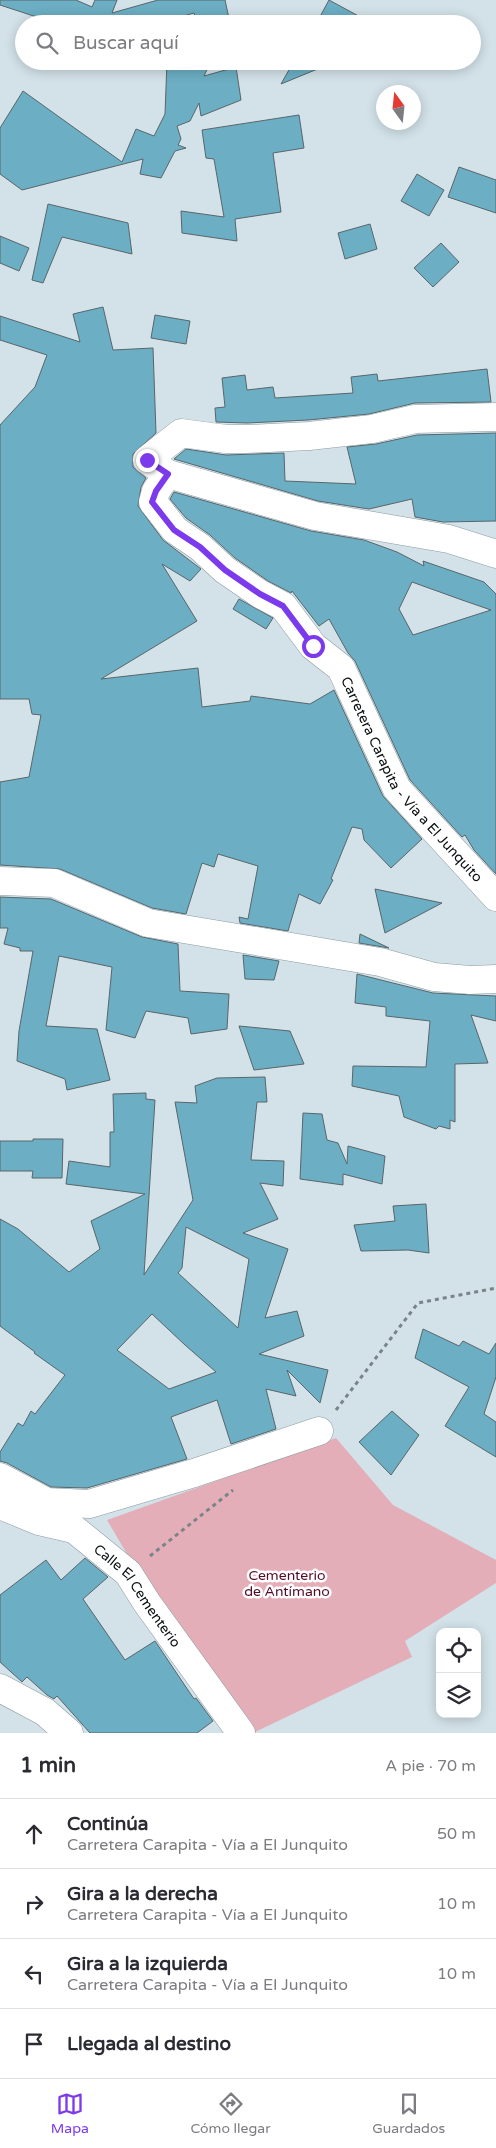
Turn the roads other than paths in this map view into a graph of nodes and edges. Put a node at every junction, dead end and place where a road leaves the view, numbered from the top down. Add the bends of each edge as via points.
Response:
1 (496, 417) edge
2 (168, 474) junction
3 (496, 554) edge
4 (0, 882) edge
5 (496, 897) edge
6 (496, 979) edge
7 (319, 1432) dead end
8 (0, 1478) edge
9 (0, 1505) edge
10 (0, 1688) edge
11 (69, 1733) edge
12 (241, 1733) edge

1 - 2 street via 415,419 372,429 309,436 226,439 181,434 147,460
2 - 3 street via 316,516 450,539
2 - 5 street, Carretera Carapita - Vía a El Junquito via 152,502 174,530 200,547 225,570 283,606 313,646 341,668 397,789
4 - 6 street via 54,883 148,923 380,962 434,977
7 - 8 street via 89,1504 47,1502
9 - 12 street, Calle El Cementerio via 39,1521 74,1529 128,1573
10 - 11 street via 45,1712

